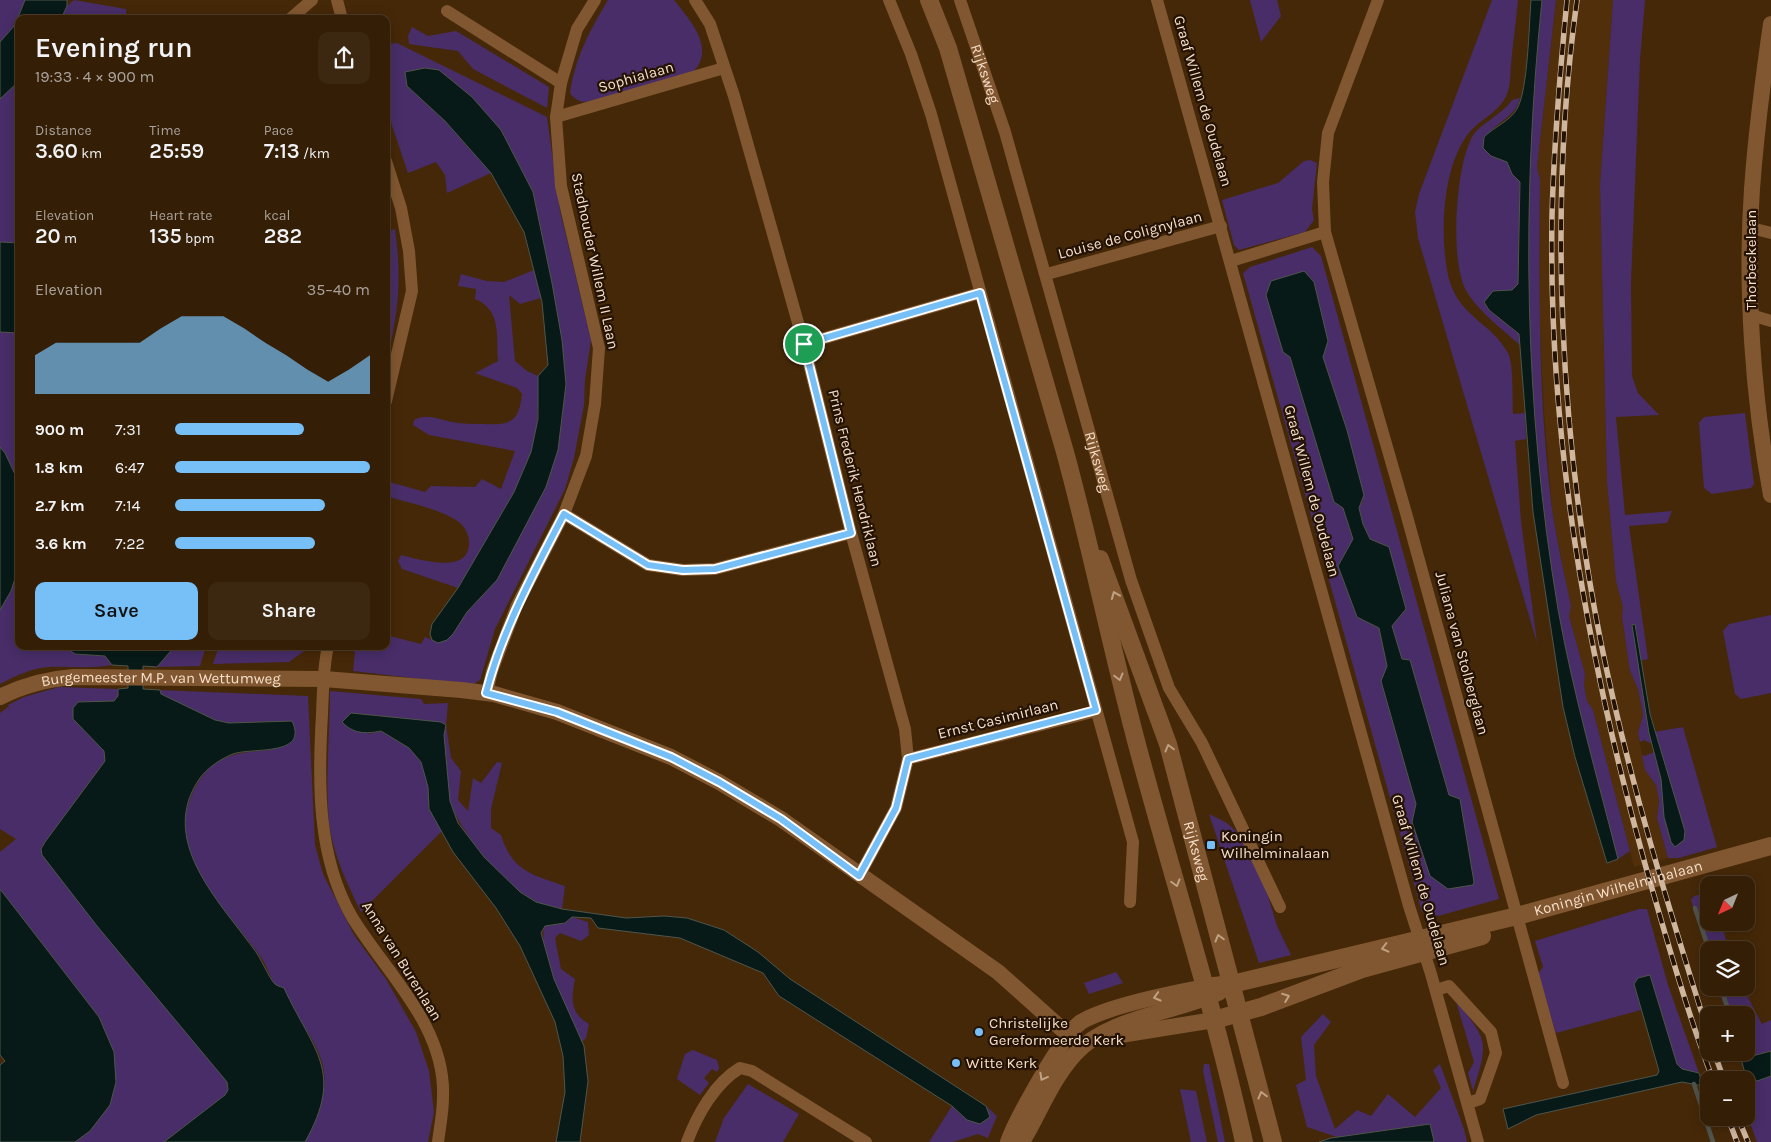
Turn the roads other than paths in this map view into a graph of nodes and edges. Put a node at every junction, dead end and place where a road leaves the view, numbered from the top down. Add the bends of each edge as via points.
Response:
1 (312, 0) edge
2 (337, 0) edge
3 (595, 0) edge
4 (695, 0) edge
5 (889, 0) edge
6 (929, 0) edge
7 (960, 0) edge
8 (1157, 0) edge
9 (1378, 0) edge
10 (447, 11) dead end
11 (295, 15) edge
12 (341, 15) edge
13 (1771, 24) edge
14 (724, 68) junction
15 (561, 83) junction
16 (556, 117) junction
17 (390, 174) edge
18 (1221, 226) junction
19 (1751, 228) junction
20 (1325, 232) junction
21 (1771, 233) edge
22 (1231, 261) junction
23 (1047, 274) junction
24 (980, 293) junction
25 (1751, 316) junction
26 (1771, 320) edge
27 (804, 344) junction
28 (390, 384) edge
29 (1770, 479) edge
30 (1771, 495) edge
31 (1080, 509) junction
32 (564, 514) junction
33 (851, 533) junction
34 (328, 650) edge
35 (324, 679) junction
36 (486, 693) junction
37 (0, 697) edge
38 (1096, 710) junction
39 (908, 759) junction
40 (1771, 846) edge
41 (1771, 856) edge
42 (1714, 867) junction
43 (859, 876) junction
44 (1130, 902) dead end
45 (1280, 907) dead end
46 (1519, 921) junction
47 (1422, 945) junction
48 (1232, 984) junction
49 (1436, 990) junction
50 (1206, 993) junction
51 (1240, 1014) junction
52 (1214, 1020) junction
53 (1067, 1035) junction
54 (1087, 1044) junction
55 (1564, 1083) dead end
56 (1468, 1102) junction
57 (438, 1142) edge
58 (688, 1142) edge
59 (866, 1142) edge
60 (1008, 1142) edge
61 (1022, 1142) edge
62 (1244, 1142) edge
63 (1273, 1142) edge
64 (1478, 1142) edge

1 - 11 street
2 - 12 street
3 - 15 street, Stadhouder Willem II Laan via 577,29
4 - 14 street, Prins Frederik Hendriklaan via 710,24
5 - 24 street via 931,114
6 - 31 main road, Rijksweg via 948,48
7 - 23 street, Rijksweg via 1005,132
8 - 18 street, Graaf Willem de Oudelaan
9 - 20 street, Juliana van Stolberglaan via 1328,133 1323,182
10 - 15 street
13 - 19 street, Thorbeckelaan via 1757,132
14 - 16 street, Sophialaan
14 - 27 street, Prins Frederik Hendriklaan
15 - 16 street, Stadhouder Willem II Laan
16 - 32 street, Stadhouder Willem II Laan via 561,186 599,348 595,404 586,456
17 - 28 street via 409,251 412,292
18 - 22 street, Graaf Willem de Oudelaan
18 - 23 street, Louise de Colignylaan
19 - 21 street
19 - 25 street, Thorbeckelaan
20 - 22 street
20 - 46 street, Juliana van Stolberglaan
22 - 47 street, Graaf Willem de Oudelaan
23 - 45 street, Rijksweg via 1131,580 1169,688 1202,743
24 - 27 street
24 - 38 street
25 - 26 street
25 - 29 street, Thorbeckelaan via 1758,408
27 - 33 street, Prins Frederik Hendriklaan
29 - 30 street, Thorbeckelaan
48 -> 31 main road, Rijksweg via 1168,744
31 -> 50 main road, Rijksweg via 1112,649
32 - 33 street via 648,565 683,570 715,569
32 - 36 street, Stadhouder Willem II Laan via 517,605
33 - 39 street, Prins Frederik Hendriklaan via 905,729
34 - 35 street, Anna van Burenlaan
35 - 36 street
35 - 37 street, Burgemeester M.P. van Wettumweg via 50,679 23,686
35 - 57 street, Anna van Burenlaan via 320,793 326,850 352,916 414,1006 432,1040 444,1096
36 - 43 street via 557,712 671,757 781,819
38 - 39 street, Ernst Casimirlaan
38 - 44 street via 1133,842
39 - 43 street, Prins Frederik Hendriklaan via 896,808
40 - 42 main road
41 - 42 main road
42 - 46 main road, Koningin Wilhelminalaan
43 - 53 street via 998,972
46 - 47 main road, Koningin Wilhelminalaan
46 - 55 street, Juliana van Stolberglaan
47 -> 48 main road, Koningin Wilhelminalaan
47 - 49 street, Graaf Willem de Oudelaan
51 -> 47 main road, Koningin Wilhelminalaan
48 - 50 main road, Koningin Wilhelminalaan
48 - 51 main road, Rijksweg
49 - 56 street, Graaf Willem de Oudelaan
49 - 56 street, Graaf Willem de Oudelaan via 1449,986 1491,1032 1496,1054 1480,1099
50 - 52 main road, Rijksweg
50 -> 53 street, Koningin Wilhelminalaan via 1177,992 1099,1014 1081,1022
50 - 54 street, Koningin Wilhelminalaan via 1123,1024
51 - 52 main road, Koningin Wilhelminalaan
63 -> 51 main road, Rijksweg
52 - 54 street, Koningin Wilhelminalaan
52 - 62 main road, Rijksweg
53 - 54 street
53 -> 60 street
54 - 61 street via 1068,1063
56 - 64 street, Graaf Willem de Oudelaan
58 - 59 street via 696,1119 730,1074 740,1068 752,1071

